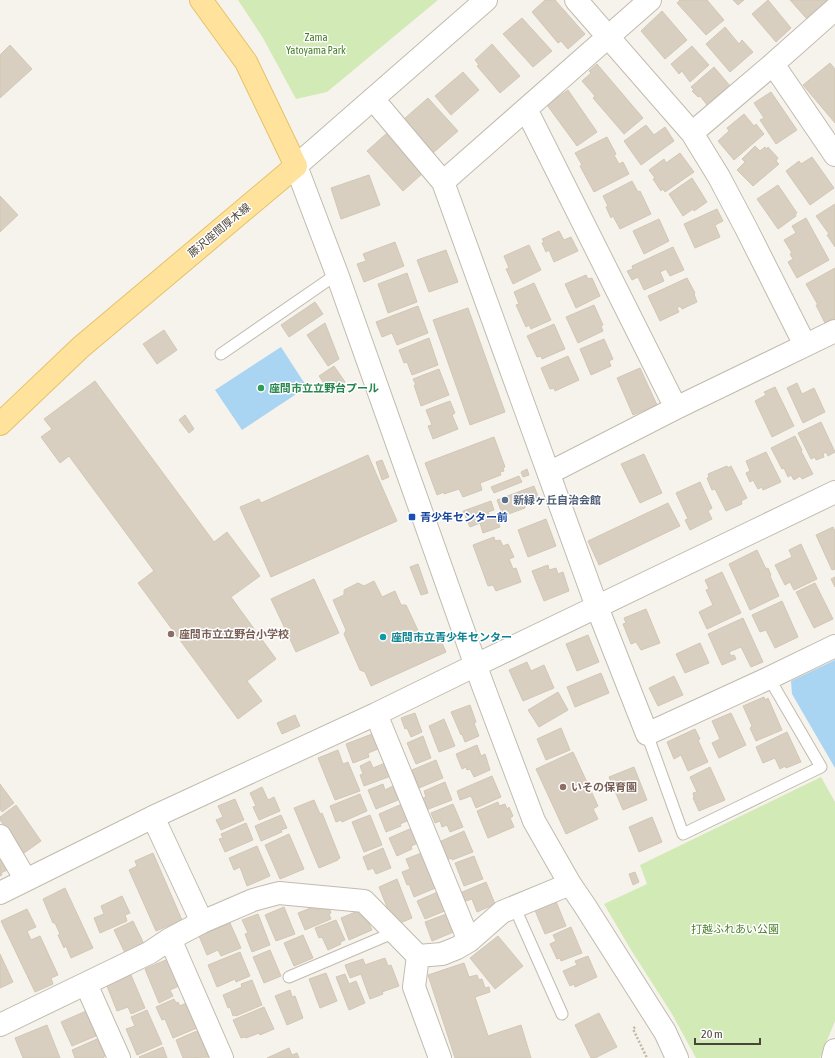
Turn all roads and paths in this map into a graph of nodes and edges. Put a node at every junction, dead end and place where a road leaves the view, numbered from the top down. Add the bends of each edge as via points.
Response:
1 (201, 0) edge
2 (486, 0) edge
3 (576, 0) edge
4 (650, 0) edge
5 (835, 9) edge
6 (608, 37) junction
7 (773, 64) junction
8 (372, 99) junction
9 (526, 109) junction
10 (692, 132) junction
11 (835, 156) edge
12 (296, 166) junction
13 (443, 182) junction
14 (337, 274) junction
15 (835, 331) edge
16 (805, 345) junction
17 (221, 354) dead end
18 (676, 408) junction
19 (0, 424) edge
20 (548, 473) junction
21 (835, 492) edge
22 (597, 607) junction
23 (835, 646) edge
24 (476, 664) junction
25 (769, 678) junction
26 (376, 714) junction
27 (647, 734) junction
28 (153, 817) junction
29 (0, 836) edge
30 (26, 880) junction
31 (570, 884) junction
32 (0, 893) edge
33 (514, 906) junction
34 (202, 922) junction
35 (395, 932) junction
36 (170, 939) junction
37 (469, 941) junction
38 (418, 956) junction
39 (290, 977) dead end
40 (86, 984) junction
41 (562, 1014) dead end
42 (0, 1026) edge
43 (633, 1029) dead end
44 (835, 1050) edge
45 (119, 1058) edge
46 (222, 1058) edge
47 (440, 1058) edge
48 (647, 1058) edge
49 (677, 1058) edge
50 (833, 1058) edge

1 - 12 main road via 246,62
2 - 8 street
3 - 6 street
4 - 6 street
5 - 7 street
6 - 9 street
6 - 10 street
7 - 10 street
7 - 11 street
8 - 12 street
8 - 13 street
9 - 13 street
9 - 18 street
10 - 16 street via 743,221
12 - 14 street
12 - 19 main road, 藤沢座間厚木線 via 81,347
13 - 20 street
14 - 17 lane
14 - 24 street
15 - 16 street
16 - 18 street
18 - 20 street
20 - 22 street
21 - 22 street
22 - 24 street
22 - 27 street
23 - 25 street
24 - 26 street
24 - 31 street via 534,821
25 - 27 street
25 - 27 lane via 822,767 683,834
26 - 28 street
26 - 37 street
28 - 30 street
28 - 34 street
29 - 30 street
30 - 32 street
31 - 33 street
31 - 49 street via 665,1032
33 - 37 street via 502,912
33 - 41 lane
34 - 35 street via 253,900 279,893 364,901
34 - 36 street
35 - 38 street
35 - 39 lane
36 - 40 street via 149,953
36 - 46 street
37 - 38 street via 442,954
38 - 47 street via 414,987
40 - 42 street
40 - 45 street
43 - 48 path
44 - 50 street

